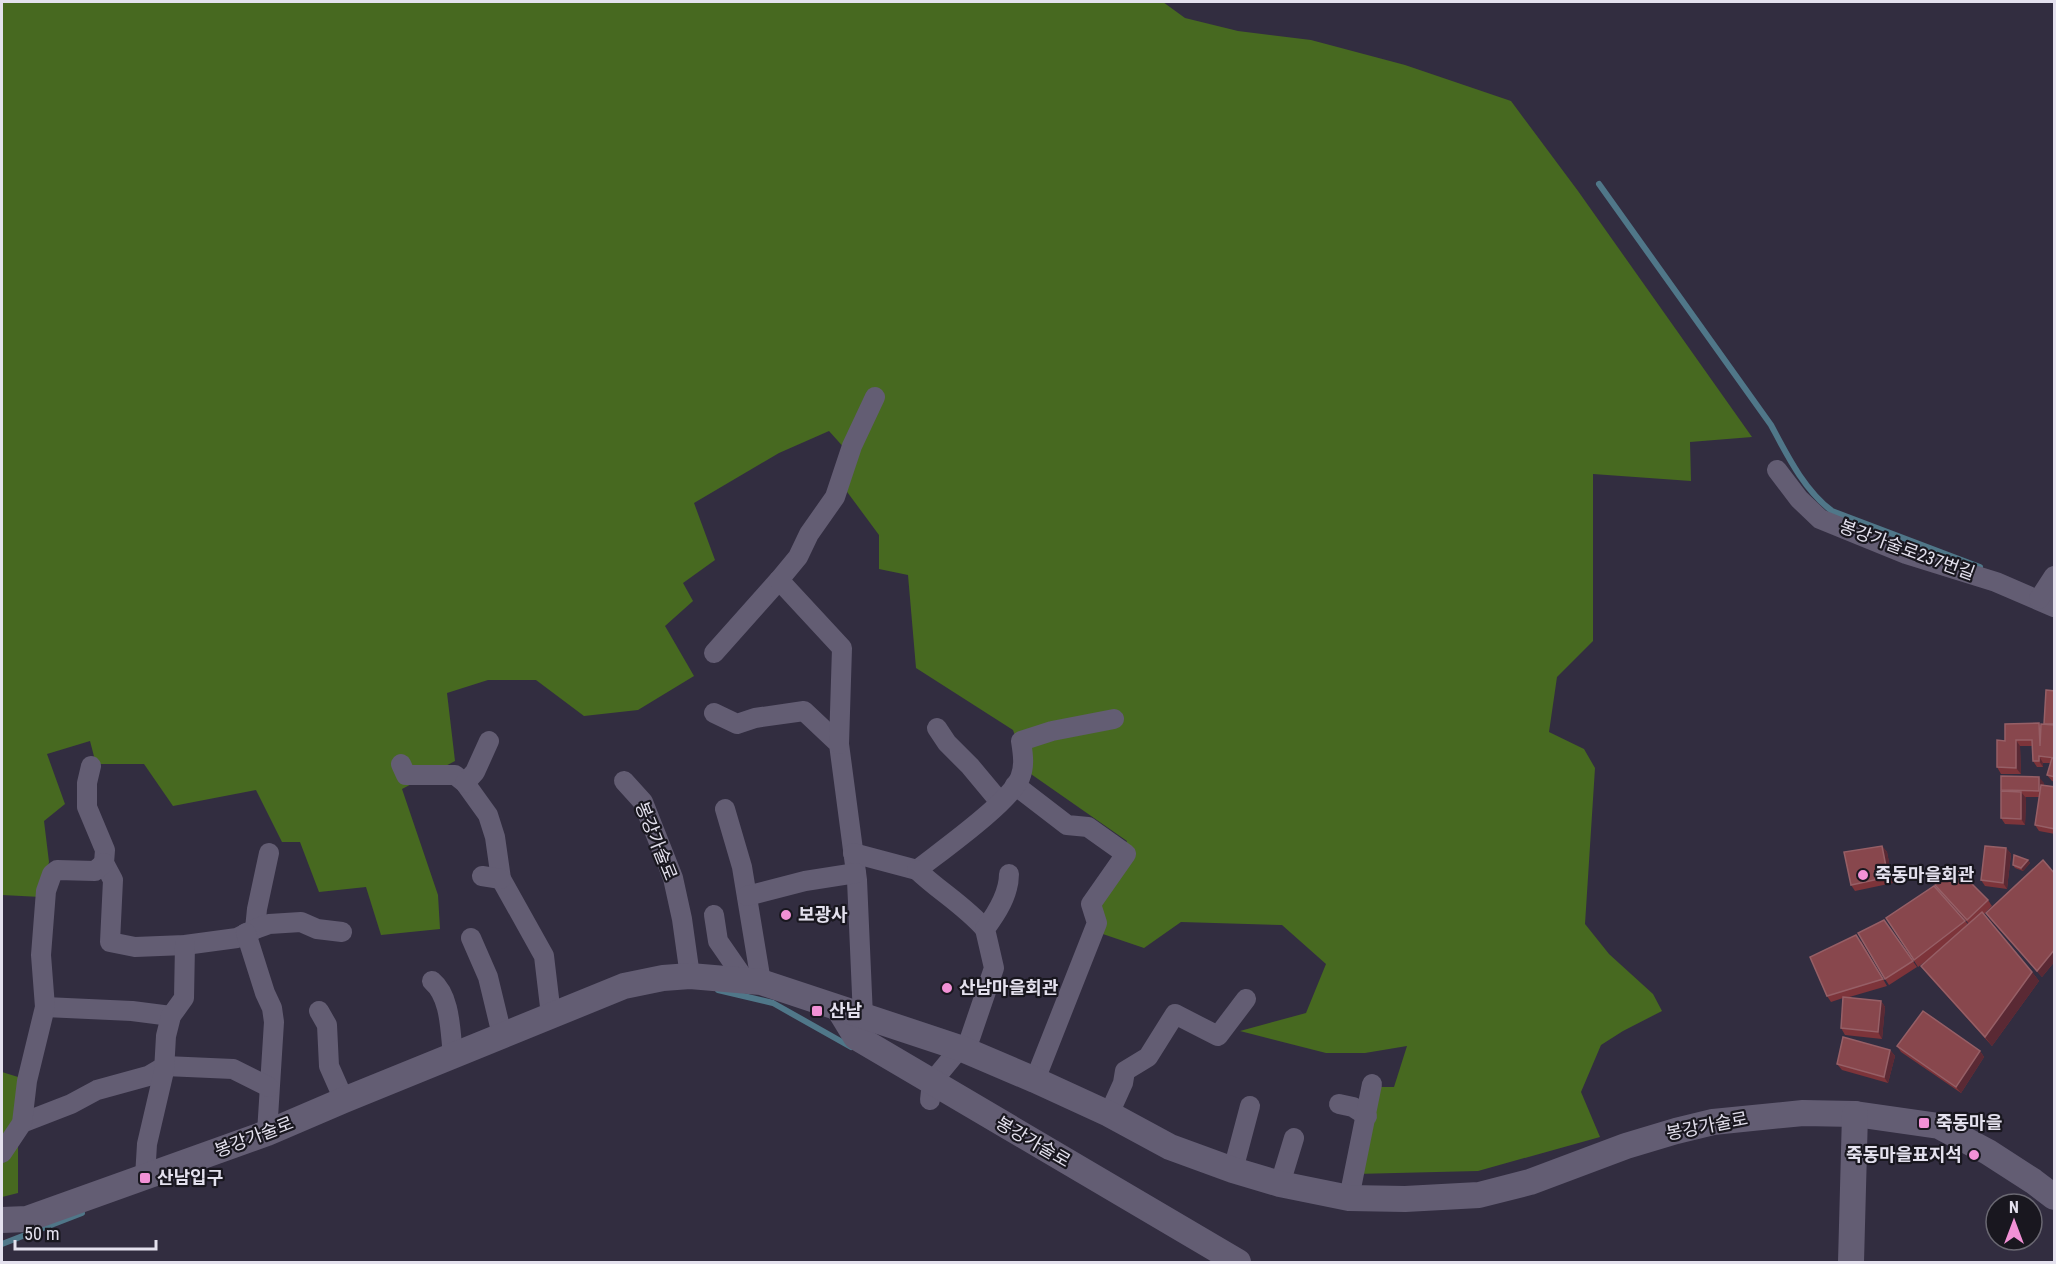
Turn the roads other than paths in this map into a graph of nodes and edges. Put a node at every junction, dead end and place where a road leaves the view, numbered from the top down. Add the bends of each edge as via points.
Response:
1 (875, 397) dead end
2 (1777, 470) dead end
3 (2055, 576) edge
4 (779, 580) junction
5 (2047, 603) edge
6 (714, 653) dead end
7 (714, 713) dead end
8 (1114, 718) dead end
9 (937, 728) dead end
10 (489, 741) dead end
11 (839, 744) junction
12 (401, 764) dead end
13 (91, 766) dead end
14 (624, 781) dead end
15 (1017, 782) junction
16 (465, 783) junction
17 (1000, 802) junction
18 (725, 809) dead end
19 (269, 853) dead end
20 (853, 853) junction
21 (104, 863) junction
22 (917, 870) junction
23 (856, 873) junction
24 (1008, 873) dead end
25 (747, 896) junction
26 (714, 915) dead end
27 (985, 929) junction
28 (250, 931) junction
29 (342, 932) dead end
30 (471, 938) dead end
31 (185, 945) junction
32 (690, 976) junction
33 (432, 981) dead end
34 (753, 981) junction
35 (1246, 999) dead end
36 (45, 1007) junction
37 (839, 1009) junction
38 (319, 1011) dead end
39 (551, 1015) junction
40 (171, 1016) junction
41 (863, 1017) junction
42 (502, 1035) junction
43 (963, 1049) junction
44 (453, 1054) junction
45 (165, 1066) junction
46 (1035, 1080) junction
47 (1372, 1084) dead end
48 (269, 1087) junction
49 (931, 1090) junction
50 (344, 1100) junction
51 (1339, 1104) dead end
52 (1250, 1106) dead end
53 (1109, 1114) junction
54 (1855, 1114) junction
55 (1366, 1116) junction
56 (22, 1123) junction
57 (267, 1133) junction
58 (1294, 1138) dead end
59 (2, 1153) edge
60 (1233, 1170) junction
61 (145, 1177) junction
62 (1280, 1184) junction
63 (2055, 1197) edge
64 (1349, 1198) junction
65 (2, 1220) edge
66 (1238, 1263) edge
67 (1851, 1263) edge

1 - 4 street via 835,497
2 - 5 street, 봉강가술로237번길 via 1820,519
3 - 5 street
4 - 6 street
4 - 11 street via 842,648
7 - 11 street via 736,724 804,711
8 - 15 street via 1021,741 1024,766
9 - 17 street
10 - 16 street via 475,772
11 - 20 street
12 - 16 street via 406,775 454,775
13 - 21 street via 87,807 105,850
14 - 32 street, 봉강가술로 via 643,802 673,878
15 - 17 street
15 - 46 street via 1067,825 1088,827 1126,854 1091,904 1097,923
16 - 39 street via 488,814 495,837 491,877 544,956
17 - 22 street
18 - 25 street
19 - 28 street
20 - 22 street
20 - 23 street
21 - 31 street via 113,880 110,942 135,947
21 - 36 street via 95,871 57,870 51,874 41,955
22 - 27 street
23 - 25 street
23 - 41 street
24 - 27 street via 998,912
25 - 34 street
26 - 34 street via 718,941
27 - 43 street via 994,968
28 - 29 street via 269,924 301,921 317,929
28 - 31 street via 237,938
28 - 48 street via 274,1022
30 - 42 street via 488,977
31 - 40 street via 184,998
32 - 34 street, 봉강가술로
32 - 39 street, 봉강가술로 via 624,986
33 - 44 street via 446,1000
34 - 37 street, 봉강가술로
35 - 53 street via 1218,1036 1175,1014 1148,1057 1125,1071
36 - 40 street
36 - 56 street via 27,1081
37 - 41 street, 봉강가술로
37 - 49 street, 봉강가술로 via 856,1037
38 - 50 street via 327,1025 329,1066
39 - 42 street, 봉강가술로
40 - 45 street
41 - 43 street, 봉강가술로
42 - 44 street, 봉강가술로
43 - 46 street, 봉강가술로
43 - 49 street
44 - 50 street, 봉강가술로
45 - 48 street via 233,1069
45 - 56 street
45 - 61 street via 147,1144
46 - 53 street, 봉강가술로
47 - 55 street
48 - 57 street
49 - 66 street, 봉강가술로
50 - 57 street, 봉강가술로
51 - 55 street
52 - 60 street
53 - 60 street, 봉강가술로 via 1170,1147
54 - 63 street, 봉강가술로 via 1939,1126 1988,1152
54 - 64 street, 봉강가술로 via 1803,1113 1713,1122 1479,1195
54 - 67 street
55 - 64 street
56 - 59 street
57 - 61 street, 봉강가술로
58 - 62 street
60 - 62 street, 봉강가술로
61 - 65 street, 봉강가술로 via 27,1219
62 - 64 street, 봉강가술로

